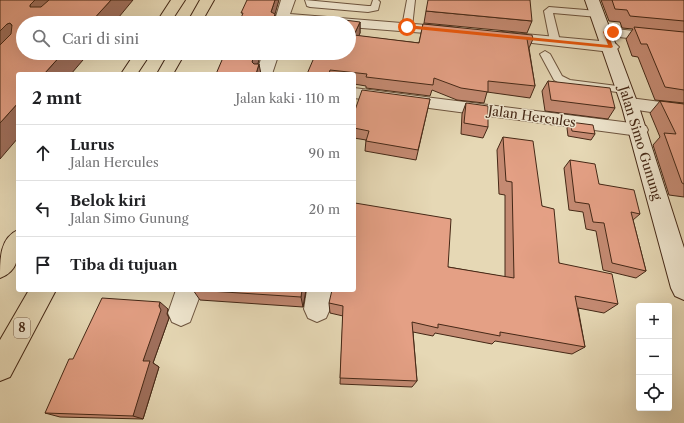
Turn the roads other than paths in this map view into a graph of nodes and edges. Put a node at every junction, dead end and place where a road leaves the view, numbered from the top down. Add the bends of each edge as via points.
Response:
1 (178, 0) edge
2 (207, 0) edge
3 (288, 0) edge
4 (309, 0) edge
5 (411, 0) edge
6 (376, 2) dead end
7 (341, 3) edge
8 (595, 7) edge
9 (168, 16) edge
10 (198, 16) edge
11 (283, 16) edge
12 (356, 24) edge
13 (407, 27) junction
14 (461, 32) edge
15 (492, 35) edge
16 (608, 39) junction
17 (684, 40) edge
18 (555, 41) junction
19 (545, 54) dead end
20 (138, 60) edge
21 (173, 60) edge
22 (269, 60) edge
23 (130, 72) edge
24 (166, 72) edge
25 (265, 72) edge
26 (356, 94) edge
27 (628, 97) junction
28 (684, 111) edge
29 (638, 130) junction
30 (677, 242) edge
31 (16, 243) edge
32 (0, 267) edge
33 (684, 288) edge
34 (42, 292) edge
35 (0, 367) edge

1 - 9 highway
2 - 10 highway
3 - 11 street
4 - 7 lane via 310,4
5 - 13 lane
6 - 7 lane via 375,8 372,9
8 - 16 street, Jalan Simo Gunung
8 - 18 lane via 549,10
12 - 13 street
13 - 14 street
15 - 18 street
16 - 17 street
16 - 18 street
16 - 27 street, Jalan Simo Gunung
19 - 27 lane via 558,78 567,84
20 - 23 highway
21 - 24 highway
22 - 25 street
26 - 29 street, Jalan Hercules
27 - 28 street
27 - 29 street, Jalan Simo Gunung
29 - 30 street, Jalan Simo Gunung
30 - 33 street, Jalan Simo Gunung
31 - 32 highway
34 - 35 highway, 8

